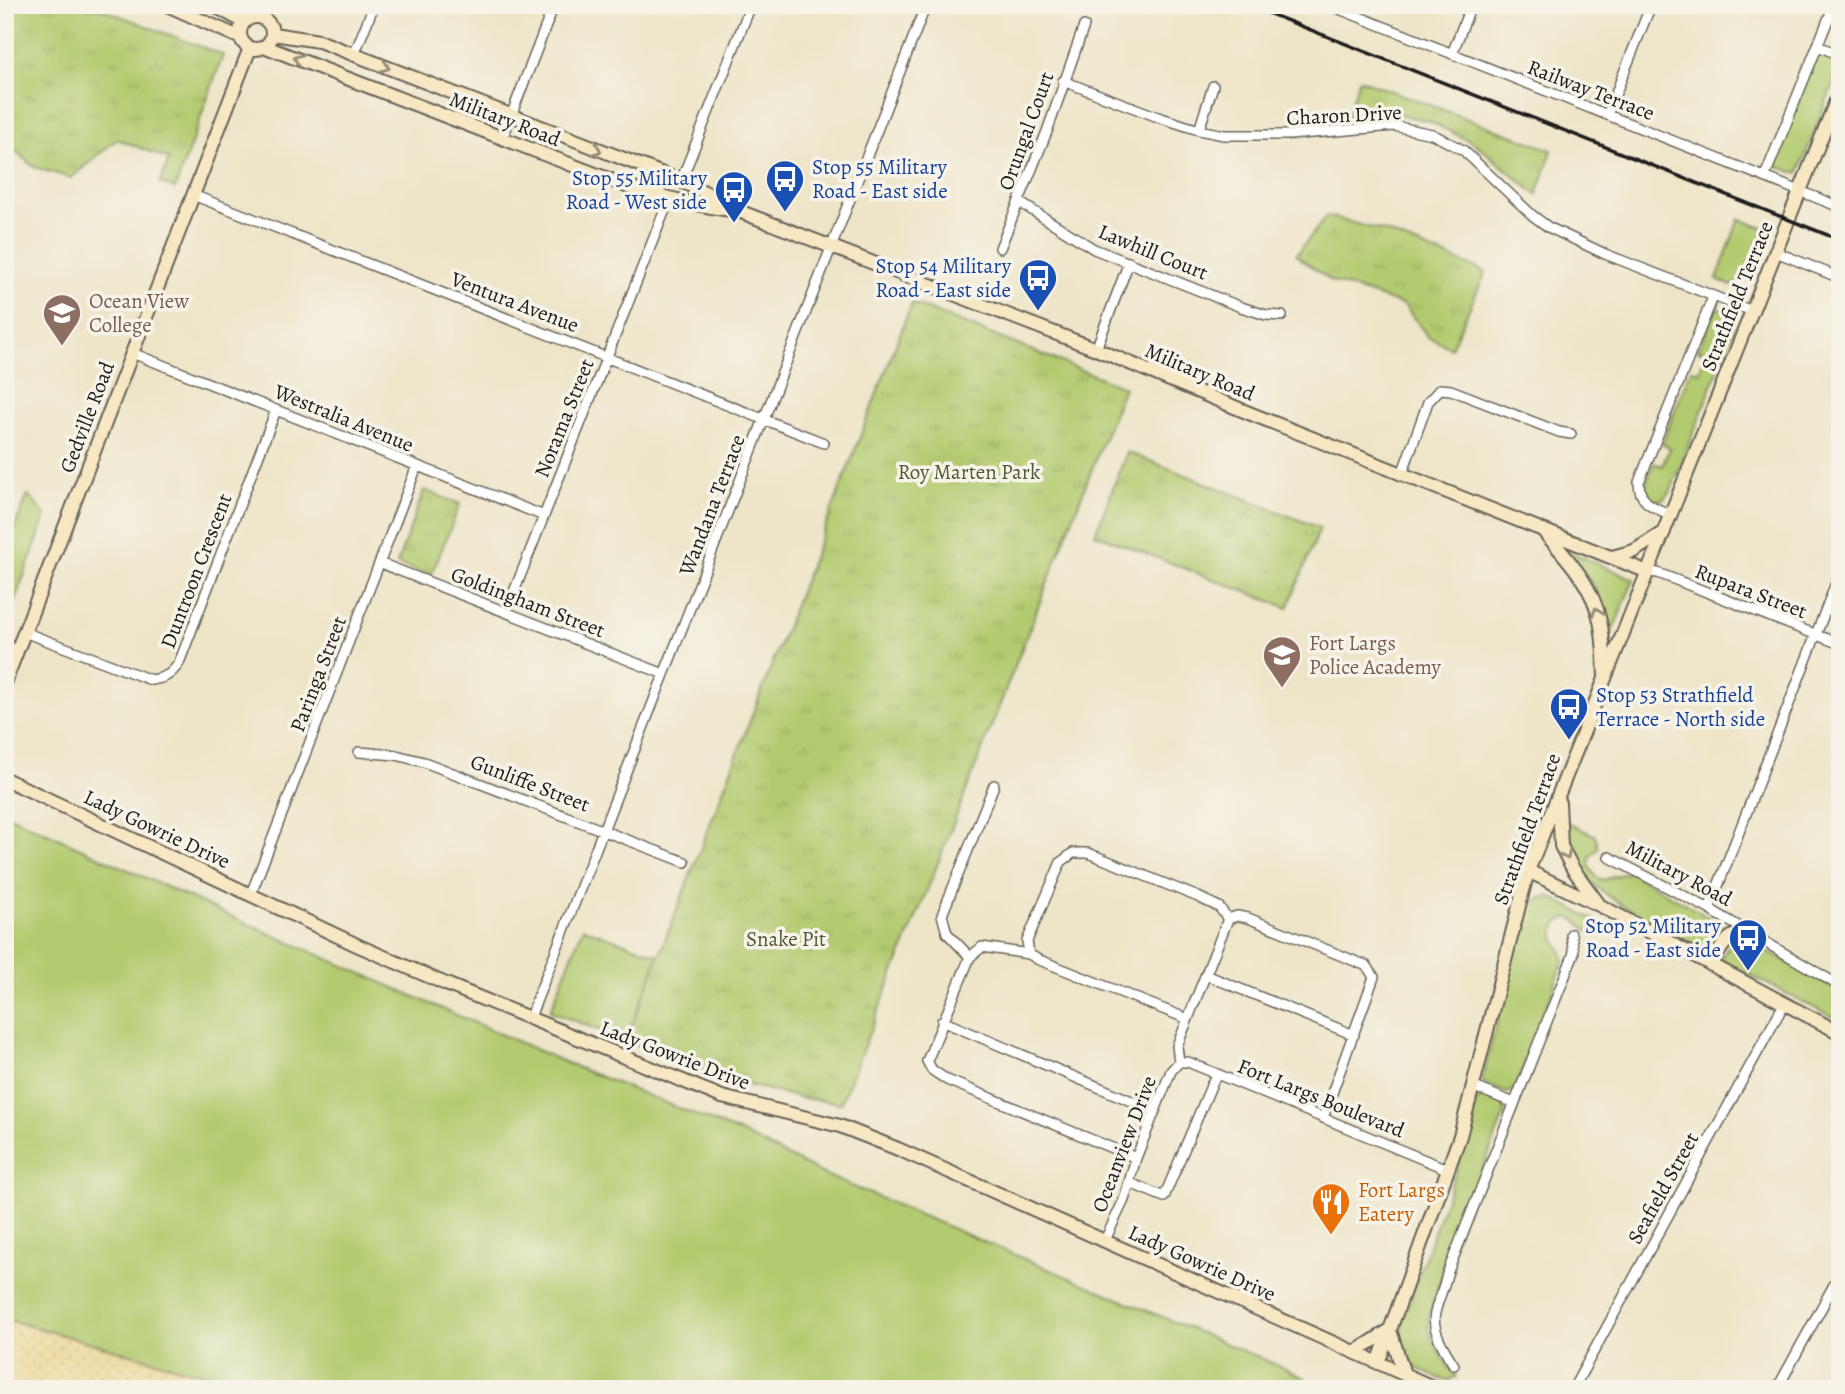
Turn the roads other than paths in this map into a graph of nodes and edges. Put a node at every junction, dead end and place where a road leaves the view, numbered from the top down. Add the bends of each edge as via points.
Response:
1 (167, 5) edge
2 (213, 5) edge
3 (374, 5) edge
4 (554, 5) edge
5 (751, 5) edge
6 (926, 5) edge
7 (1329, 5) edge
8 (1471, 5) edge
9 (1651, 5) edge
10 (1834, 5) edge
11 (264, 11) edge
12 (244, 22) junction
13 (1084, 26) dead end
14 (273, 34) junction
15 (240, 38) junction
16 (1818, 46) junction
17 (266, 47) junction
18 (250, 48) junction
19 (1452, 54) junction
20 (354, 55) junction
21 (1840, 55) edge
22 (1063, 81) junction
23 (1213, 86) dead end
24 (1840, 91) edge
25 (1607, 115) junction
26 (511, 116) junction
27 (1199, 130) junction
28 (502, 139) junction
29 (1765, 176) junction
30 (681, 181) junction
31 (1800, 192) junction
32 (193, 195) junction
33 (670, 197) junction
34 (1019, 202) junction
35 (1840, 208) edge
36 (736, 210) junction
37 (832, 246) junction
38 (1000, 248) dead end
39 (1776, 252) junction
40 (1129, 262) junction
41 (1840, 278) edge
42 (1713, 297) junction
43 (1752, 311) junction
44 (1282, 316) dead end
45 (1096, 349) junction
46 (132, 353) junction
47 (607, 357) junction
48 (276, 410) junction
49 (764, 419) junction
50 (1571, 433) dead end
51 (824, 443) dead end
52 (417, 466) junction
53 (1402, 474) junction
54 (1671, 515) junction
55 (544, 516) junction
56 (1541, 529) junction
57 (1664, 532) junction
58 (1612, 557) junction
59 (380, 563) junction
60 (1648, 572) junction
61 (1840, 573) edge
62 (506, 612) junction
63 (24, 632) junction
64 (1815, 635) junction
65 (1840, 644) edge
66 (664, 674) junction
67 (1605, 680) junction
68 (5, 681) edge
69 (359, 752) dead end
70 (5, 779) edge
71 (994, 785) dead end
72 (1559, 796) junction
73 (603, 830) junction
74 (1609, 857) dead end
75 (685, 862) dead end
76 (1528, 871) junction
77 (251, 894) junction
78 (1599, 905) junction
79 (1709, 909) junction
80 (1228, 919) junction
81 (1571, 934) dead end
82 (1752, 935) junction
83 (1029, 954) junction
84 (970, 957) junction
85 (1711, 965) junction
86 (1206, 975) junction
87 (1840, 986) edge
88 (1784, 1004) junction
89 (530, 1017) junction
90 (1188, 1019) junction
91 (942, 1021) junction
92 (1840, 1033) edge
93 (1354, 1035) junction
94 (1179, 1062) junction
95 (1216, 1074) junction
96 (1472, 1086) junction
97 (1514, 1103) junction
98 (1155, 1111) junction
99 (1323, 1118) junction
100 (1136, 1158) junction
101 (1449, 1170) junction
102 (1130, 1183) junction
103 (1105, 1241) junction
104 (1840, 1274) edge
105 (1390, 1330) junction
106 (1355, 1352) junction
107 (1378, 1363) junction
108 (1454, 1365) dead end
109 (1404, 1374) junction
110 (1437, 1389) edge
111 (1573, 1389) edge
112 (1777, 1389) edge

1 - 15 main road
2 - 12 main road
3 - 20 street
4 - 26 street
5 - 30 street
6 - 37 street, Wandana Terrace
7 - 19 street, Railway Terrace
8 - 19 street
9 - 25 street
10 - 16 street
11 - 12 main road
11 - 14 main road
12 - 15 main road
13 - 22 street, Orungal Court
14 - 17 main road
14 - 20 main road, Military Road via 319,41
15 - 18 main road
16 - 21 street
16 - 29 street
17 - 18 main road
28 -> 17 main road, Military Road
18 - 32 main road, Gedville Road
19 - 25 street, Railway Terrace
20 -> 26 main road, Military Road
22 - 27 street, Charon Drive
22 - 34 street, Orungal Court
23 - 27 street
24 - 31 main road, Strathfield Terrace
25 - 29 street, Railway Terrace
26 - 28 street
26 -> 30 main road, Military Road
27 - 42 street, Charon Drive via 1244,137 1394,126 1423,131 1463,150 1548,227
28 - 33 main road, Military Road via 642,192
29 - 31 street, Railway Terrace
30 - 36 main road, Military Road
31 - 35 street, Railway Terrace
31 - 39 main road, Strathfield Terrace
32 - 46 main road, Gedville Road
32 - 47 street, Ventura Avenue
33 - 36 main road, Military Road
33 - 47 street, Norama Street
34 - 38 street, Orungal Court
34 - 40 street, Lawhill Court via 1094,249
36 - 37 main road, Military Road
37 - 45 main road, Military Road
37 - 49 street, Wandana Terrace
39 - 41 street
39 - 43 main road, Strathfield Terrace
40 - 44 street, Lawhill Court via 1241,307
40 - 45 street
42 - 43 street, Charon Drive
42 - 54 street, Strathfield Terrace via 1639,482 1644,502
43 - 54 main road, Strathfield Terrace
45 - 53 main road, Military Road
46 - 48 street, Westralia Avenue
46 - 63 main road, Gedville Road
47 - 49 street, Ventura Avenue
47 - 55 street, Norama Street
48 - 52 street, Westralia Avenue
48 - 63 street, Duntroon Crescent via 173,672 151,680
49 - 51 street, Ventura Avenue
49 - 66 street, Wandana Terrace
50 - 53 street via 1440,389 1428,402
52 - 55 street, Westralia Avenue
52 - 59 street, Paringa Street
53 - 56 main road, Military Road
54 - 57 main road, Strathfield Terrace
55 - 62 street, Norama Street
56 - 58 main road, Military Road
67 -> 56 main road via 1601,621 1594,603 1576,570
57 - 58 main road via 1634,551
57 - 60 main road, Strathfield Terrace
58 - 60 main road, Military Road
59 - 62 street, Goldingham Street
59 - 77 street, Paringa Street
60 - 64 street, Rupara Street
60 - 67 main road, Strathfield Terrace
61 - 64 street
62 - 66 street, Goldingham Street
63 - 68 main road, Gedville Road
64 - 65 street, Rupara Street
64 - 79 street
66 - 73 street, Wandana Terrace
67 - 72 main road, Strathfield Terrace
69 - 73 street, Gunliffe Street via 424,762
70 - 77 main road, Lady Gowrie Drive
71 - 84 street via 942,915 947,933
72 - 76 main road, Strathfield Terrace
72 -> 78 main road via 1561,846
73 - 75 street, Gunliffe Street
73 - 89 street, Wandana Terrace
74 - 79 street, Military Road
76 - 78 main road
76 - 96 main road, Strathfield Terrace
77 - 89 main road, Lady Gowrie Drive via 359,946
78 - 85 main road
79 - 82 street, Military Road
80 - 83 street via 1219,907 1198,897 1088,853 1073,853 1061,862 1027,941
80 - 86 street
80 - 93 street via 1248,918 1367,966 1374,977
81 - 97 street via 1574,953
82 - 85 main road via 1731,937
82 - 87 street, Military Road
83 - 84 street via 982,947
83 - 90 street
84 - 91 street
85 - 88 main road
86 - 90 street
86 - 93 street
88 - 92 main road
88 - 111 street, Seafield Street
89 - 103 main road, Lady Gowrie Drive via 722,1097 840,1126
90 - 94 street via 1177,1045
91 - 98 street
91 - 100 street via 927,1060 932,1070
93 - 99 street
94 - 95 street, Fort Largs Boulevard
94 - 98 street, Oceanview Drive
95 - 99 street, Fort Largs Boulevard
95 - 102 street via 1164,1197
96 - 97 street
96 - 101 main road, Strathfield Terrace
97 - 108 street via 1434,1315 1436,1330
98 - 100 street, Oceanview Drive
99 - 101 street, Fort Largs Boulevard
100 - 102 street, Oceanview Drive
101 - 105 main road, Strathfield Terrace
102 - 103 street, Oceanview Drive
103 - 106 main road, Lady Gowrie Drive
104 - 112 street
105 - 106 main road
105 - 107 main road, Strathfield Terrace
105 - 109 main road
106 - 107 main road, Lady Gowrie Drive
107 - 109 main road, Lady Gowrie Drive
109 - 110 main road, Lady Gowrie Drive

